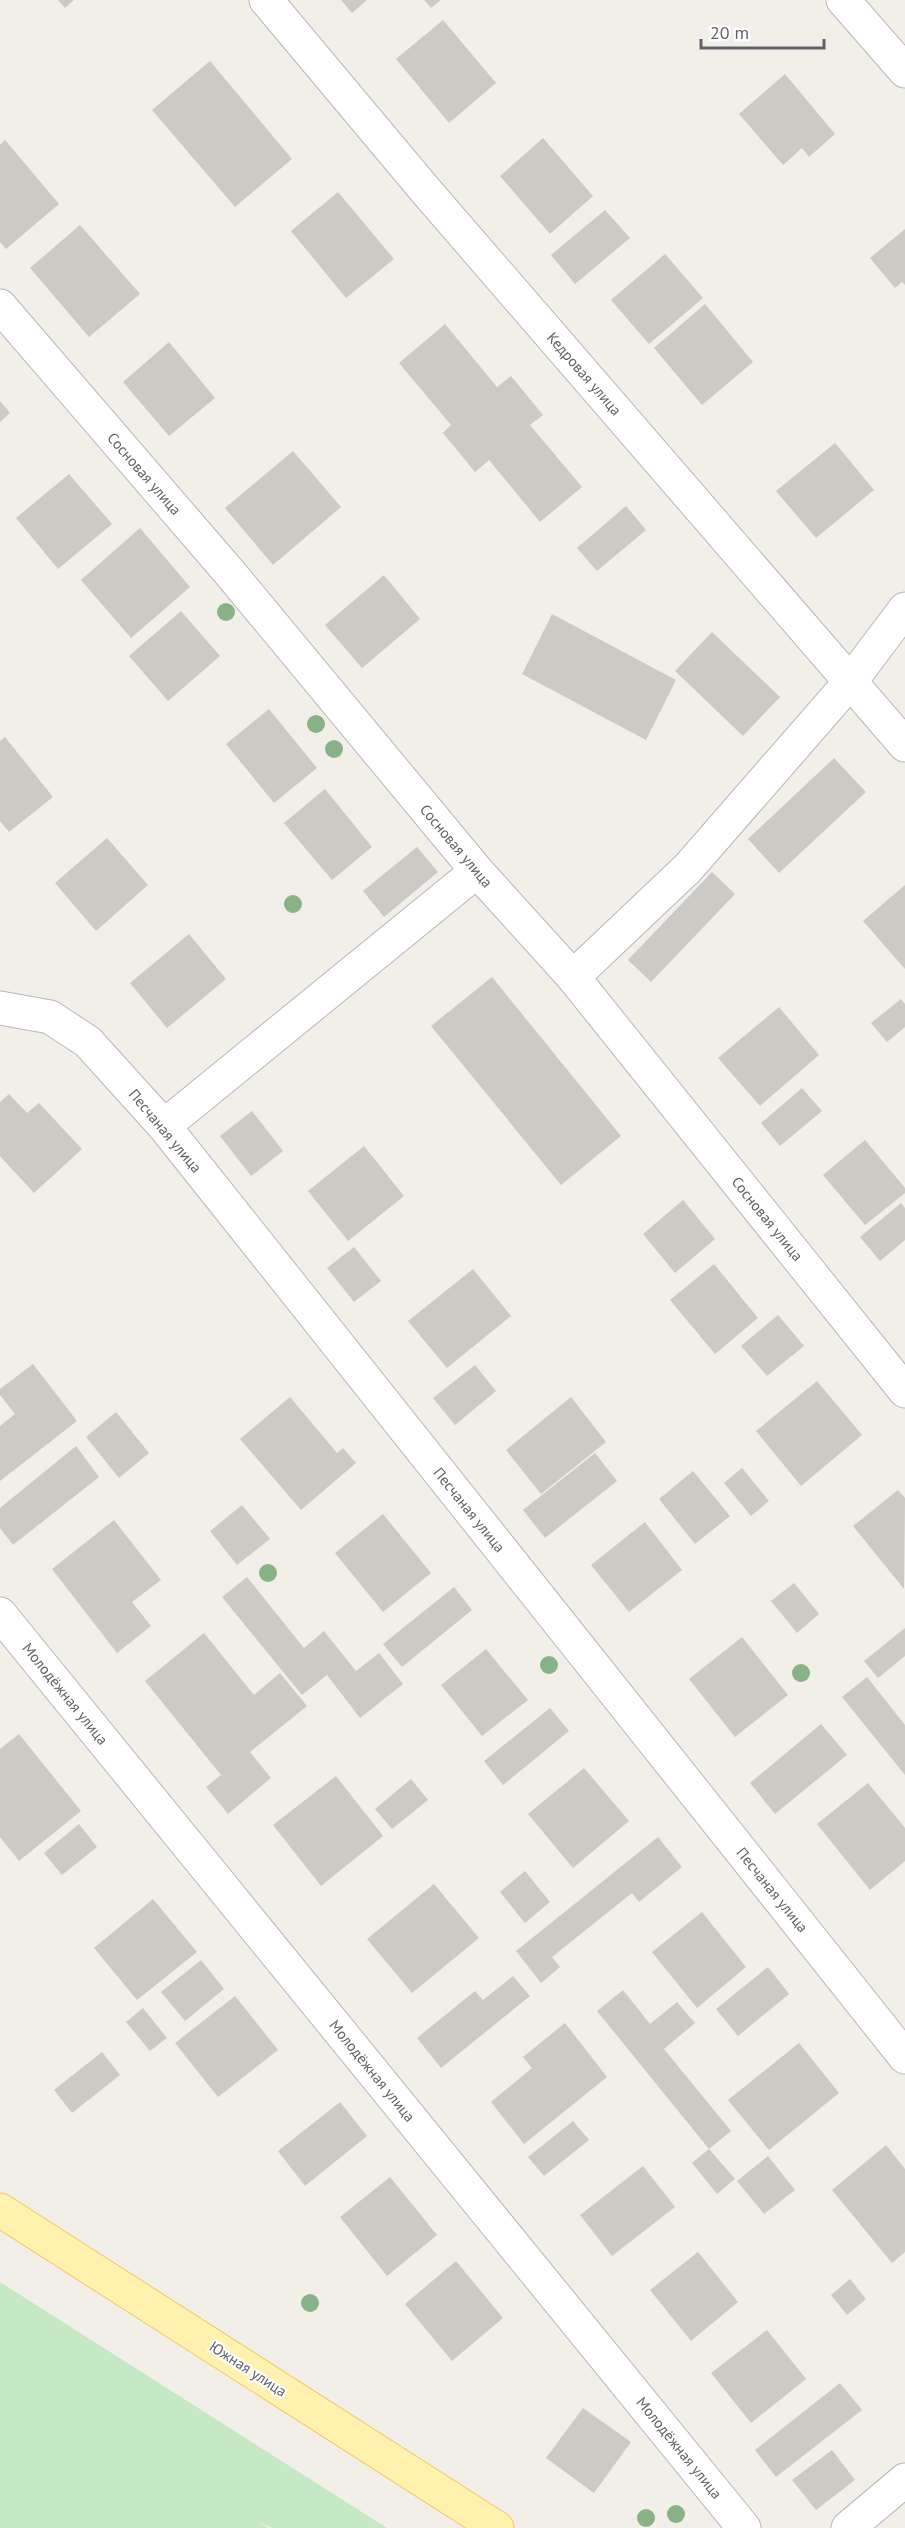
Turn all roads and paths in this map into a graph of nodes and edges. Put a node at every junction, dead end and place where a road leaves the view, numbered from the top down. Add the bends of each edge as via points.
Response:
1 (266, 0) edge
2 (843, 0) edge
3 (905, 71) edge
4 (0, 306) edge
5 (905, 609) edge
6 (850, 682) junction
7 (905, 745) edge
8 (477, 871) junction
9 (573, 977) junction
10 (6, 1014) edge
11 (164, 1126) junction
12 (905, 1391) edge
13 (0, 1614) edge
14 (905, 2057) edge
15 (0, 2210) edge
16 (905, 2480) edge
17 (497, 2528) edge
18 (744, 2528) edge
19 (848, 2528) edge

1 - 6 street, Кедровая улица
2 - 3 street
4 - 8 street, Сосновая улица via 230,573
5 - 6 street
6 - 7 street, Кедровая улица
6 - 9 street via 688,868
8 - 9 street, Сосновая улица
8 - 11 street
9 - 12 street, Сосновая улица
10 - 11 street, Песчаная улица via 50,1017 88,1042
11 - 14 street, Песчаная улица
13 - 18 street, Молодёжная улица
15 - 17 main road, Южная улица
16 - 19 street

